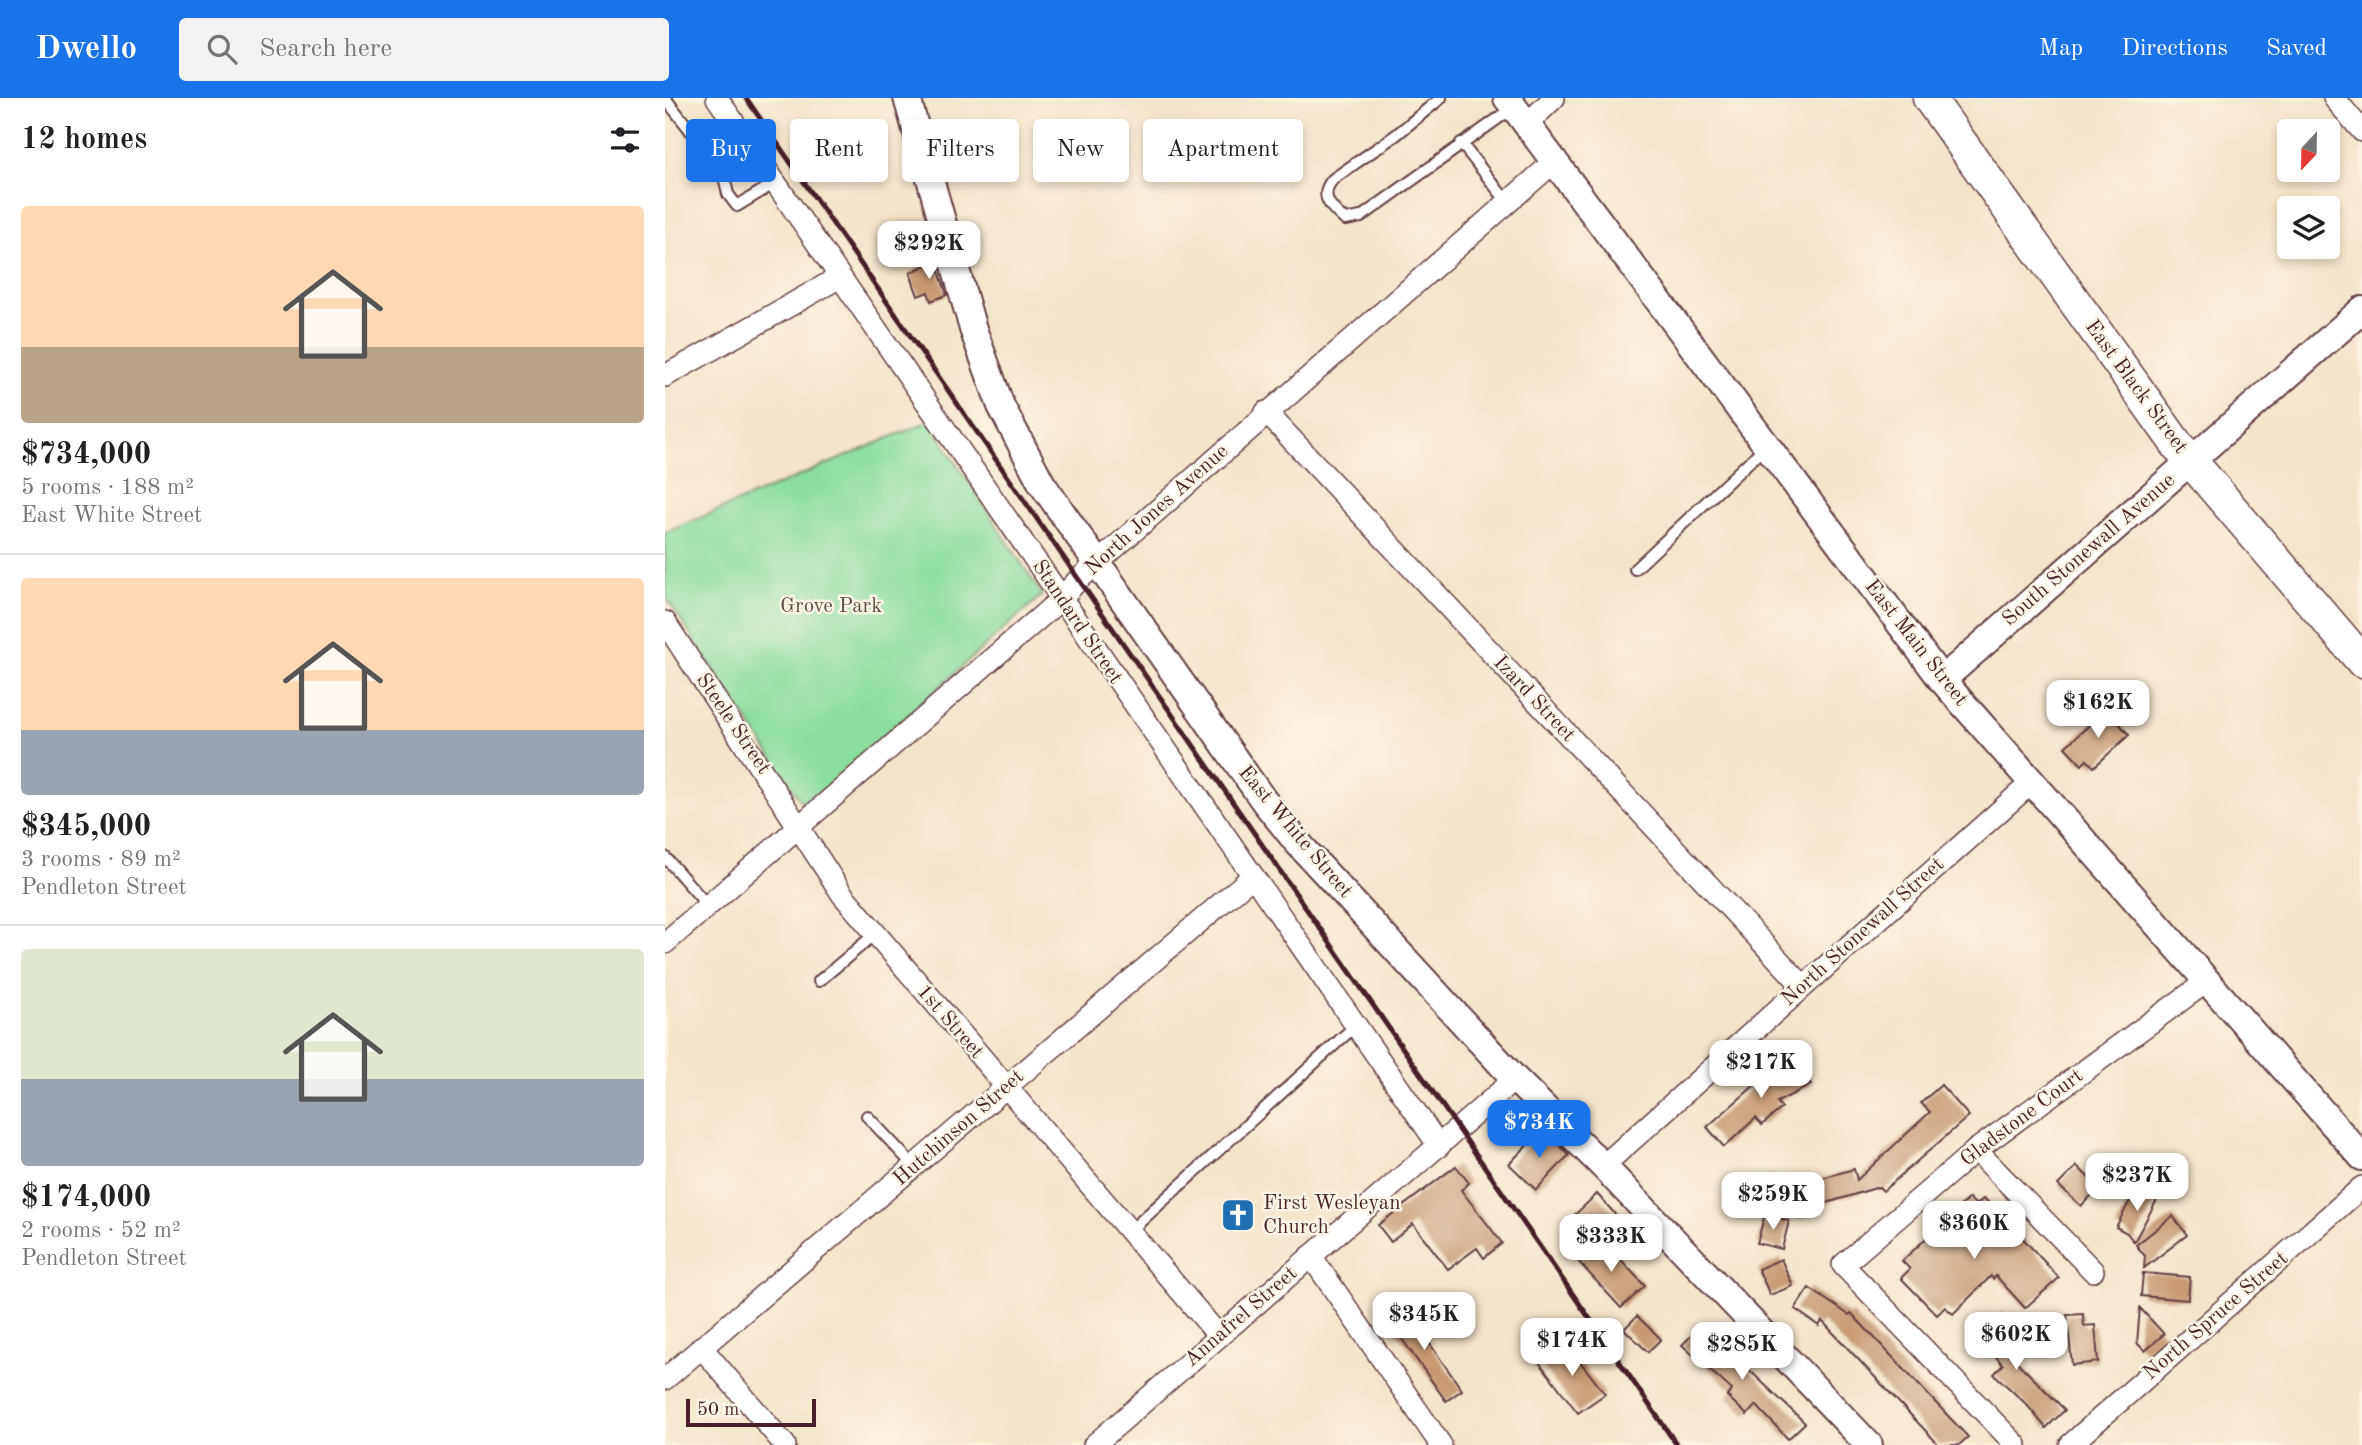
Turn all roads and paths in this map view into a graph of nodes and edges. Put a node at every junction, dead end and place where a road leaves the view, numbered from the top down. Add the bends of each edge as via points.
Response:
1 (665, 98) edge
2 (716, 98) edge
3 (907, 98) edge
4 (1441, 98) edge
5 (1554, 98) edge
6 (1929, 98) edge
7 (2334, 98) edge
8 (1516, 110) edge
9 (2362, 131) edge
10 (1461, 143) junction
11 (1555, 161) junction
12 (775, 183) junction
13 (1508, 202) junction
14 (840, 277) junction
15 (2362, 310) edge
16 (665, 376) edge
17 (1266, 412) junction
18 (1767, 445) junction
19 (2190, 461) junction
20 (1097, 563) junction
21 (1635, 569) dead end
22 (1061, 599) junction
23 (665, 622) edge
24 (2362, 661) edge
25 (1942, 680) junction
26 (2031, 783) junction
27 (800, 827) junction
28 (665, 857) edge
29 (1252, 876) junction
30 (708, 906) junction
31 (875, 934) junction
32 (665, 943) edge
33 (819, 981) dead end
34 (2206, 982) junction
35 (1803, 986) junction
36 (1355, 1027) junction
37 (1515, 1079) junction
38 (1006, 1087) junction
39 (867, 1116) dead end
40 (1439, 1146) junction
41 (1976, 1150) junction
42 (2362, 1157) edge
43 (914, 1166) junction
44 (1603, 1166) junction
45 (2362, 1187) edge
46 (1130, 1231) junction
47 (1311, 1256) junction
48 (2093, 1271) dead end
49 (1219, 1336) junction
50 (702, 1347) junction
51 (665, 1379) edge
52 (785, 1445) edge
53 (1094, 1445) edge
54 (1441, 1445) edge
55 (1869, 1445) edge
56 (2016, 1445) edge
57 (2070, 1445) edge

1 - 12 lane via 723,172 728,194 737,206
2 - 12 street, Standard Street
3 - 20 street, East White Street via 973,329 1001,406 1042,484
4 - 10 lane via 1333,179 1327,186 1329,207 1345,220 1361,217
5 - 8 street
6 - 19 main road, East Black Street
7 - 9 street
8 - 10 lane
8 - 11 street, East Main Street
10 - 13 lane
11 - 13 street, North Jones Avenue
11 - 18 street, East Main Street
12 - 14 street, Standard Street
13 - 17 street, North Jones Avenue
14 - 16 street
14 - 22 street, Standard Street
15 - 19 street, South Stonewall Avenue
17 - 20 street, North Jones Avenue
17 - 35 street, Izard Street
18 - 21 lane
18 - 25 street, East Main Street
19 - 24 main road, East Black Street
19 - 25 street, South Stonewall Avenue
20 - 22 street, North Jones Avenue
20 - 37 street, East White Street via 1297,842
22 - 27 street, North Jones Avenue
22 - 29 street, Standard Street
23 - 27 street, Steele Street
25 - 26 street, East Main Street
26 - 34 street, East Main Street
26 - 35 street, North Stonewall Street
27 - 30 street, North Jones Avenue
27 - 31 street, 1st Street via 842,894
28 - 30 lane
29 - 36 street, Standard Street
29 - 38 street, Hutchinson Street
30 - 32 street, North Jones Avenue
31 - 33 lane
31 - 38 street, 1st Street
34 - 41 street, Gladstone Court
34 - 42 street, East Main Street
35 - 44 street, North Stonewall Street
36 - 40 street, Standard Street
36 - 46 lane
37 - 40 street, Annafrel Street
37 - 44 street, East White Street
38 - 43 street, Hutchinson Street
38 - 46 street, 1st Street
39 - 43 lane
40 - 47 street, Annafrel Street
41 - 48 street
41 - 56 street, Gladstone Court via 1843,1265
43 - 50 street, Hutchinson Street
44 - 55 street, East White Street
45 - 57 street, North Spruce Street
46 - 49 street, 1st Street
47 - 49 street, Annafrel Street
47 - 54 street
49 - 53 street, Annafrel Street
50 - 51 street, Hutchinson Street
50 - 52 street

